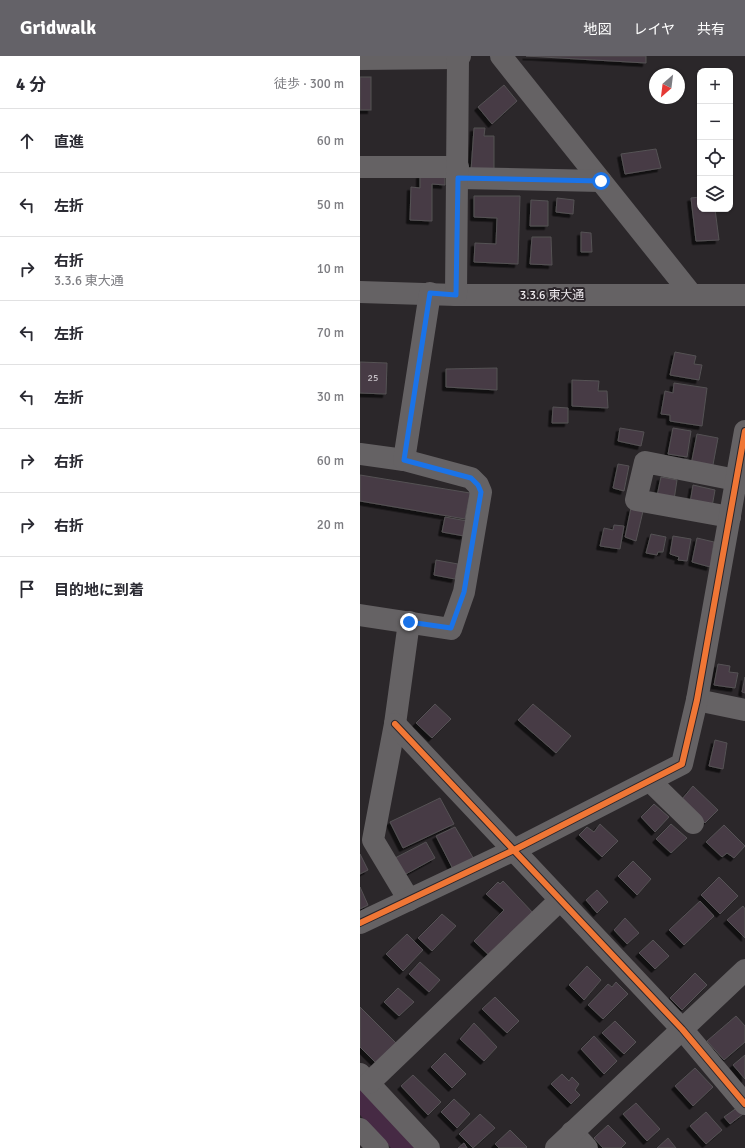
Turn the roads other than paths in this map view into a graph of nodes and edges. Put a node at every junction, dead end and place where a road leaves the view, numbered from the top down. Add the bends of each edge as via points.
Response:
1 (501, 56) edge
2 (459, 57) edge
3 (360, 59) edge
4 (360, 166) edge
5 (458, 173) junction
6 (601, 181) junction
7 (360, 292) edge
8 (430, 293) junction
9 (456, 295) junction
10 (692, 295) junction
11 (745, 295) edge
12 (745, 431) edge
13 (360, 454) edge
14 (404, 460) junction
15 (736, 480) junction
16 (730, 517) junction
17 (360, 615) edge
18 (409, 622) junction
19 (697, 700) junction
20 (745, 710) edge
21 (395, 724) junction
22 (650, 781) junction
23 (693, 823) dead end
24 (514, 850) junction
25 (409, 900) junction
26 (560, 900) junction
27 (360, 923) edge
28 (745, 970) edge
29 (682, 1029) junction
30 (364, 1079) edge
31 (745, 1104) edge
32 (360, 1128) edge
33 (572, 1132) junction
34 (378, 1148) edge
35 (429, 1148) edge
36 (556, 1148) edge
37 (587, 1148) edge

1 - 6 street
2 - 3 street
2 - 5 street
4 - 5 street
5 - 6 street
5 - 9 street
6 - 10 street
7 - 8 street, 3.3.6 東大通
8 - 9 street, 3.3.6 東大通
8 - 14 street
9 - 10 street, 3.3.6 東大通
10 - 11 street, 3.3.6 東大通
12 - 15 street
13 - 14 street
14 - 18 street via 471,478 481,492 464,592 451,628
15 - 16 street
15 - 16 street via 645,462 636,500
16 - 19 street
17 - 18 street
18 - 21 street
19 - 20 street
19 - 22 street via 682,764
21 - 24 street
21 - 25 street via 373,840
22 - 23 street
22 - 24 street
24 - 25 street
24 - 26 street
25 - 27 street
26 - 29 street
26 - 30 street
28 - 29 street
29 - 31 street
29 - 33 street
30 - 35 street
32 - 34 street
33 - 36 street
33 - 37 street

